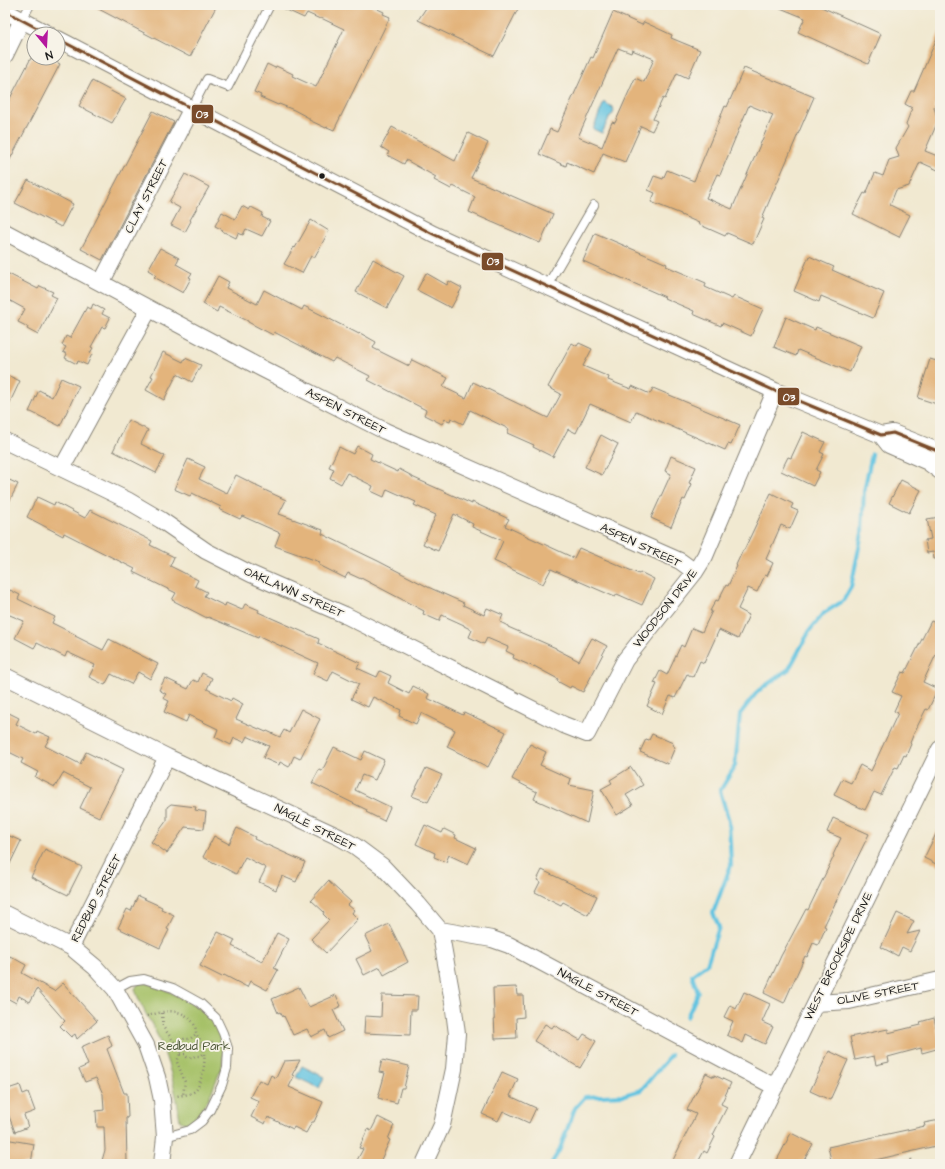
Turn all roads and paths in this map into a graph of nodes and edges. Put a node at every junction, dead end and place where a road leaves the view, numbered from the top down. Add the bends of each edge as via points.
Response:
1 (30, 5) edge
2 (270, 5) edge
3 (5, 11) edge
4 (22, 20) junction
5 (33, 26) edge
6 (66, 43) edge
7 (5, 55) edge
8 (192, 108) junction
9 (594, 205) dead end
10 (5, 232) edge
11 (101, 283) junction
12 (547, 286) junction
13 (149, 309) junction
14 (775, 392) junction
15 (881, 435) junction
16 (5, 441) edge
17 (940, 452) edge
18 (62, 468) junction
19 (940, 470) edge
20 (695, 572) junction
21 (5, 676) edge
22 (587, 734) joint
23 (940, 748) edge
24 (167, 757) junction
25 (5, 914) edge
26 (440, 930) junction
27 (71, 947) junction
28 (940, 980) edge
29 (115, 989) junction
30 (816, 1002) junction
31 (162, 1013) junction
32 (133, 1021) junction
33 (196, 1034) junction
34 (225, 1038) junction
35 (202, 1045) junction
36 (181, 1052) junction
37 (204, 1052) junction
38 (775, 1087) junction
39 (183, 1095) junction
40 (162, 1100) junction
41 (165, 1137) junction
42 (939, 1151) dead end
43 (940, 1156) edge
44 (912, 1159) dead end
45 (162, 1164) edge
46 (424, 1164) edge
47 (737, 1164) edge
48 (913, 1164) edge

1 - 4 lane
2 - 8 lane via 228,87 207,79
3 - 4 street
4 - 5 street
4 - 7 street
6 - 8 street
8 - 11 street, CLAY STREET
8 - 12 street via 433,234
9 - 12 lane
10 - 11 street, ASPEN STREET
11 - 13 street, ASPEN STREET
12 - 14 street
13 - 18 street
13 - 20 street, ASPEN STREET via 385,431 680,561
14 - 15 street
14 - 20 street, WOODSON DRIVE via 705,556
15 - 17 street via 893,433
15 - 19 street via 889,445
16 - 18 street, OAKLAWN STREET
18 - 22 street, OAKLAWN STREET via 127,500 162,520 206,551 251,574 345,614 564,725
20 - 22 street, WOODSON DRIVE via 625,660
21 - 24 street, NAGLE STREET
23 - 30 street, WEST BROOKSIDE DRIVE
24 - 26 street, NAGLE STREET via 355,846 382,866
24 - 27 street, REDBUD STREET
25 - 27 street
26 - 38 street, NAGLE STREET via 509,945
26 - 46 street via 457,1034 454,1069 442,1125
27 - 29 street, REDBUD STREET via 95,967
28 - 30 street, OLIVE STREET via 849,1001
29 - 32 street, REDBUD STREET
29 - 34 lane via 130,981 144,979 173,988 200,1003 216,1018
30 - 38 street, WEST BROOKSIDE DRIVE
31 - 32 path
31 - 33 path via 183,1013 194,1022
31 - 36 path via 163,1027
32 - 40 street, REDBUD STREET via 146,1045
33 - 35 path
33 - 36 path via 190,1039 184,1039
34 - 35 path
34 - 41 lane via 228,1048 227,1068 210,1110 202,1121 190,1130
35 - 36 path
35 - 37 path
36 - 37 path via 192,1058
36 - 39 path via 178,1062 185,1082
37 - 39 path via 204,1072 196,1090
38 - 47 street, WEST BROOKSIDE DRIVE
39 - 40 path
40 - 41 street, REDBUD STREET
41 - 45 street, REDBUD STREET
42 - 43 path
44 - 48 path

